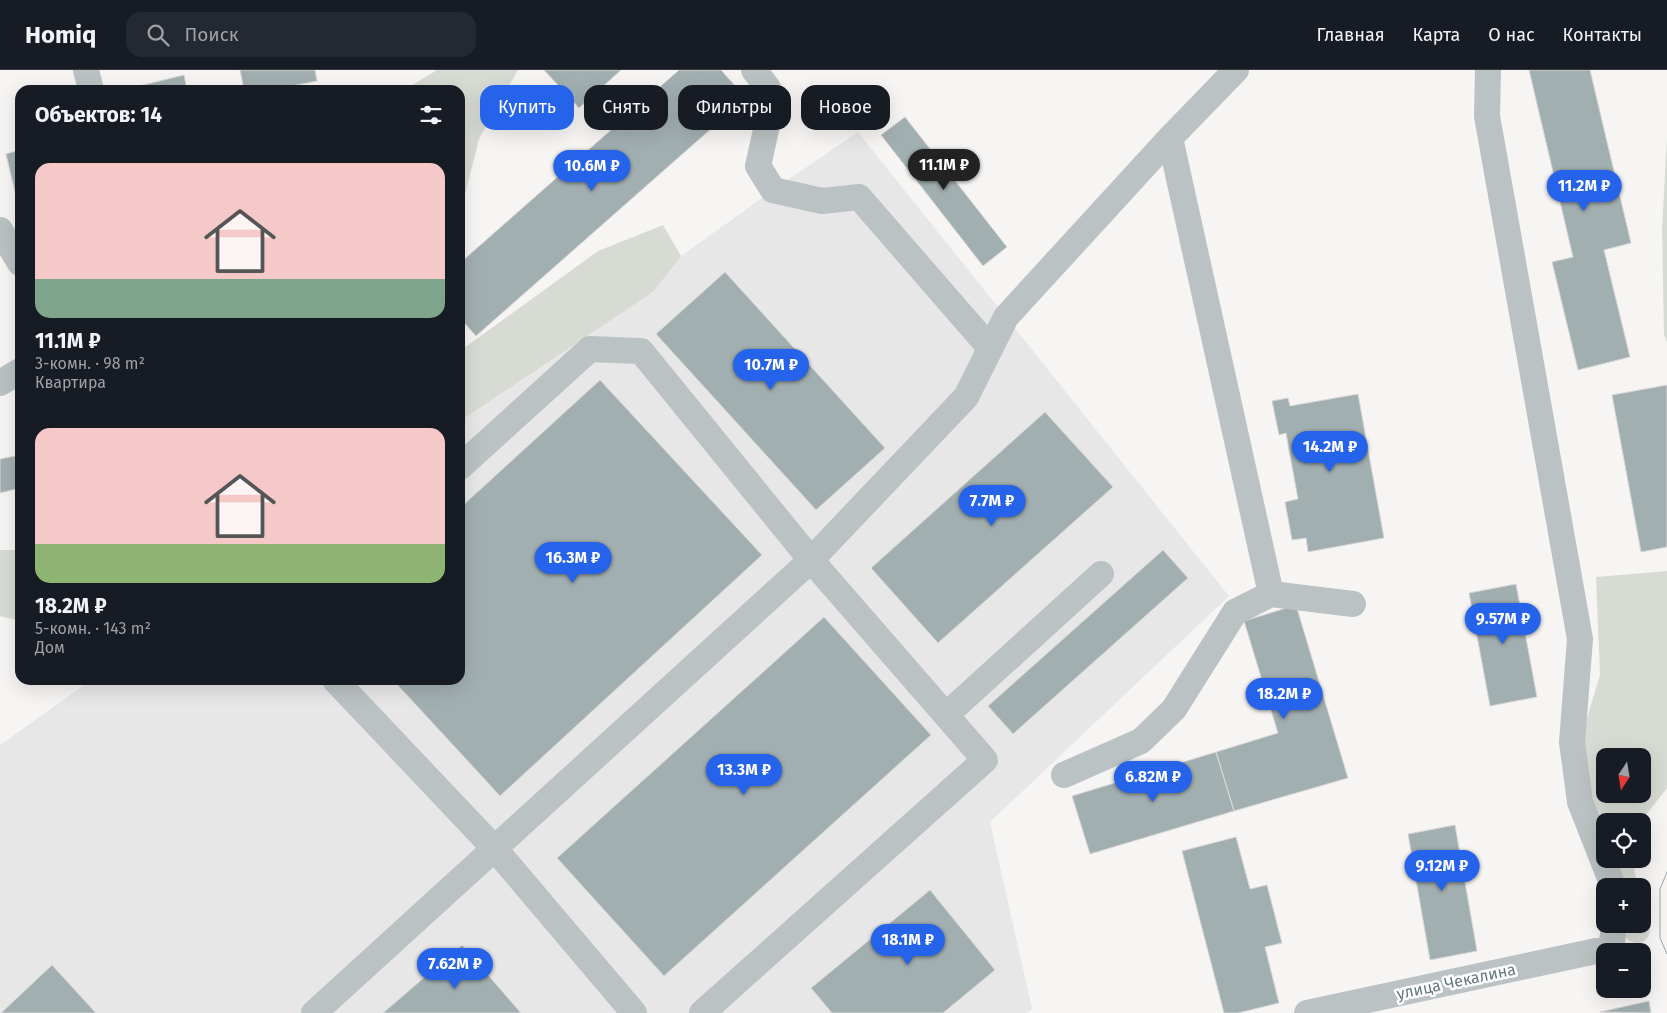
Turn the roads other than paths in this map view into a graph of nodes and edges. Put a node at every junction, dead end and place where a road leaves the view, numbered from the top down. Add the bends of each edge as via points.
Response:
1 (86, 70) edge
2 (754, 70) edge
3 (1236, 70) edge
4 (1488, 70) edge
5 (90, 85) edge
6 (1170, 138) junction
7 (0, 230) edge
8 (15, 255) edge
9 (990, 348) junction
10 (15, 373) edge
11 (0, 383) edge
12 (465, 462) edge
13 (811, 560) junction
14 (1101, 574) dead end
15 (1271, 594) junction
16 (1353, 604) dead end
17 (340, 685) edge
18 (946, 715) junction
19 (1064, 775) dead end
20 (495, 849) junction
21 (1610, 878) edge
22 (1596, 951) edge
23 (314, 1013) edge
24 (634, 1013) edge
25 (702, 1013) edge
26 (1307, 1013) edge

1 - 5 street
2 - 9 street via 768,88 768,121 758,166 773,190 822,201 859,197
3 - 6 street
4 - 21 street via 1487,116 1580,639 1572,742 1580,802
6 - 9 street via 1006,317
6 - 15 street
7 - 8 street
9 - 13 street via 966,397
10 - 11 street
12 - 13 street via 590,349 641,351
13 - 18 street
13 - 20 street
14 - 18 street
15 - 16 street
15 - 19 street via 1235,612 1174,710 1141,741
17 - 20 street
18 - 25 street via 985,760
20 - 23 street
20 - 24 street
22 - 26 street, улица Чекалина

